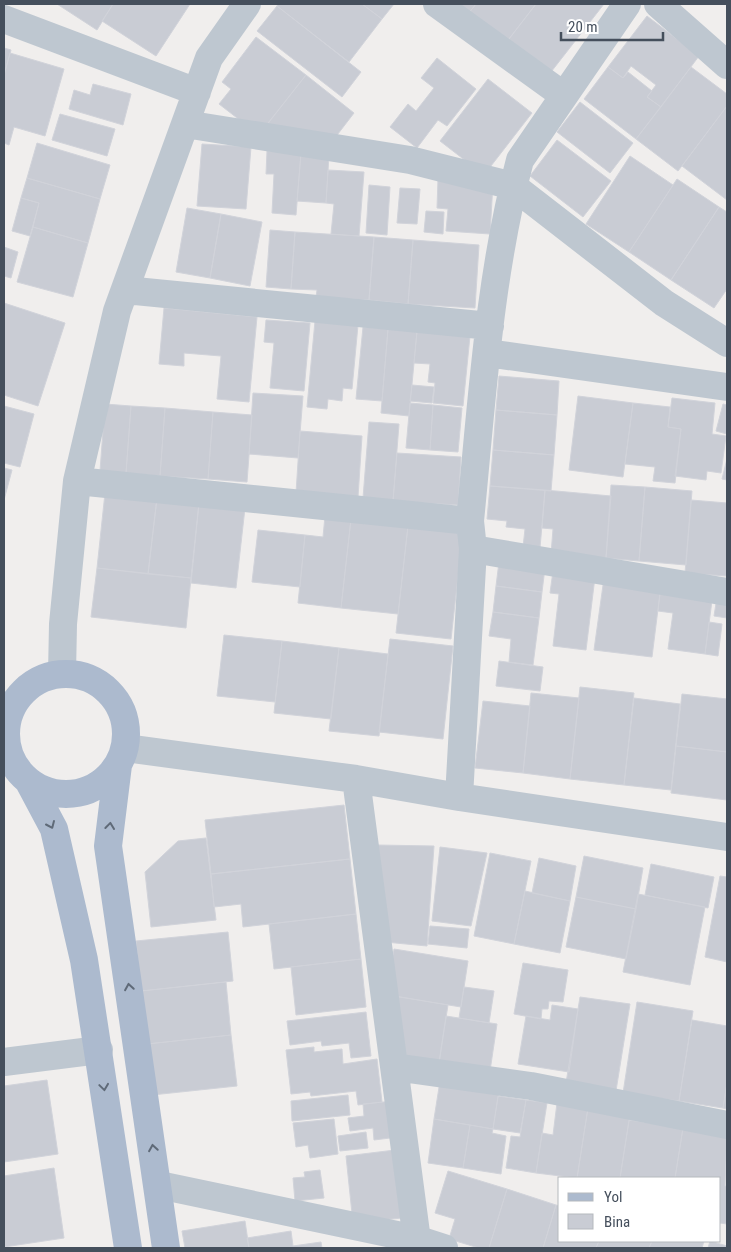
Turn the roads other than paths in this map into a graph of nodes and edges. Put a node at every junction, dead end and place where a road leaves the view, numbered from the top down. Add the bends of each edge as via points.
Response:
1 (247, 4) edge
2 (437, 4) edge
3 (627, 4) edge
4 (658, 4) edge
5 (4, 19) edge
6 (727, 66) edge
7 (196, 92) junction
8 (563, 95) junction
9 (185, 124) junction
10 (513, 186) junction
11 (125, 290) junction
12 (490, 326) junction
13 (727, 343) edge
14 (487, 353) junction
15 (727, 387) edge
16 (77, 481) junction
17 (470, 521) junction
18 (473, 549) junction
19 (727, 592) edge
20 (62, 674) junction
21 (6, 719) edge
22 (121, 757) junction
23 (356, 779) junction
24 (29, 782) junction
25 (459, 798) junction
26 (727, 837) edge
27 (99, 1050) junction
28 (4, 1062) edge
29 (394, 1066) junction
30 (727, 1125) edge
31 (159, 1184) junction
32 (417, 1244) edge
33 (128, 1248) edge
34 (166, 1248) edge
35 (444, 1248) edge

1 - 7 street via 209,58
2 - 8 street
3 - 8 street
4 - 6 street
5 - 7 street
7 - 9 street
8 - 10 street via 520,160
9 - 10 street via 410,160
9 - 11 street
10 - 12 street
10 - 13 street via 664,303
11 - 12 street
11 - 16 street via 117,311
12 - 14 street
14 - 15 street
14 - 17 street
16 - 17 street
16 - 20 street via 63,624
17 - 18 street
18 - 19 street
18 - 25 street
20 - 21 main road via 38,680 25,690
20 - 22 main road via 88,678 115,699 123,715 126,732
21 - 24 main road via 9,754
22 - 23 street
22 - 24 main road via 108,778 77,794 44,790
31 -> 22 main road via 108,846
23 - 25 street
23 - 29 street
24 -> 27 main road via 54,829 84,960
25 - 26 street
27 - 28 street
27 -> 33 main road
29 - 30 street via 531,1086
29 - 32 street
31 - 32 street
31 - 34 main road
32 - 35 street

